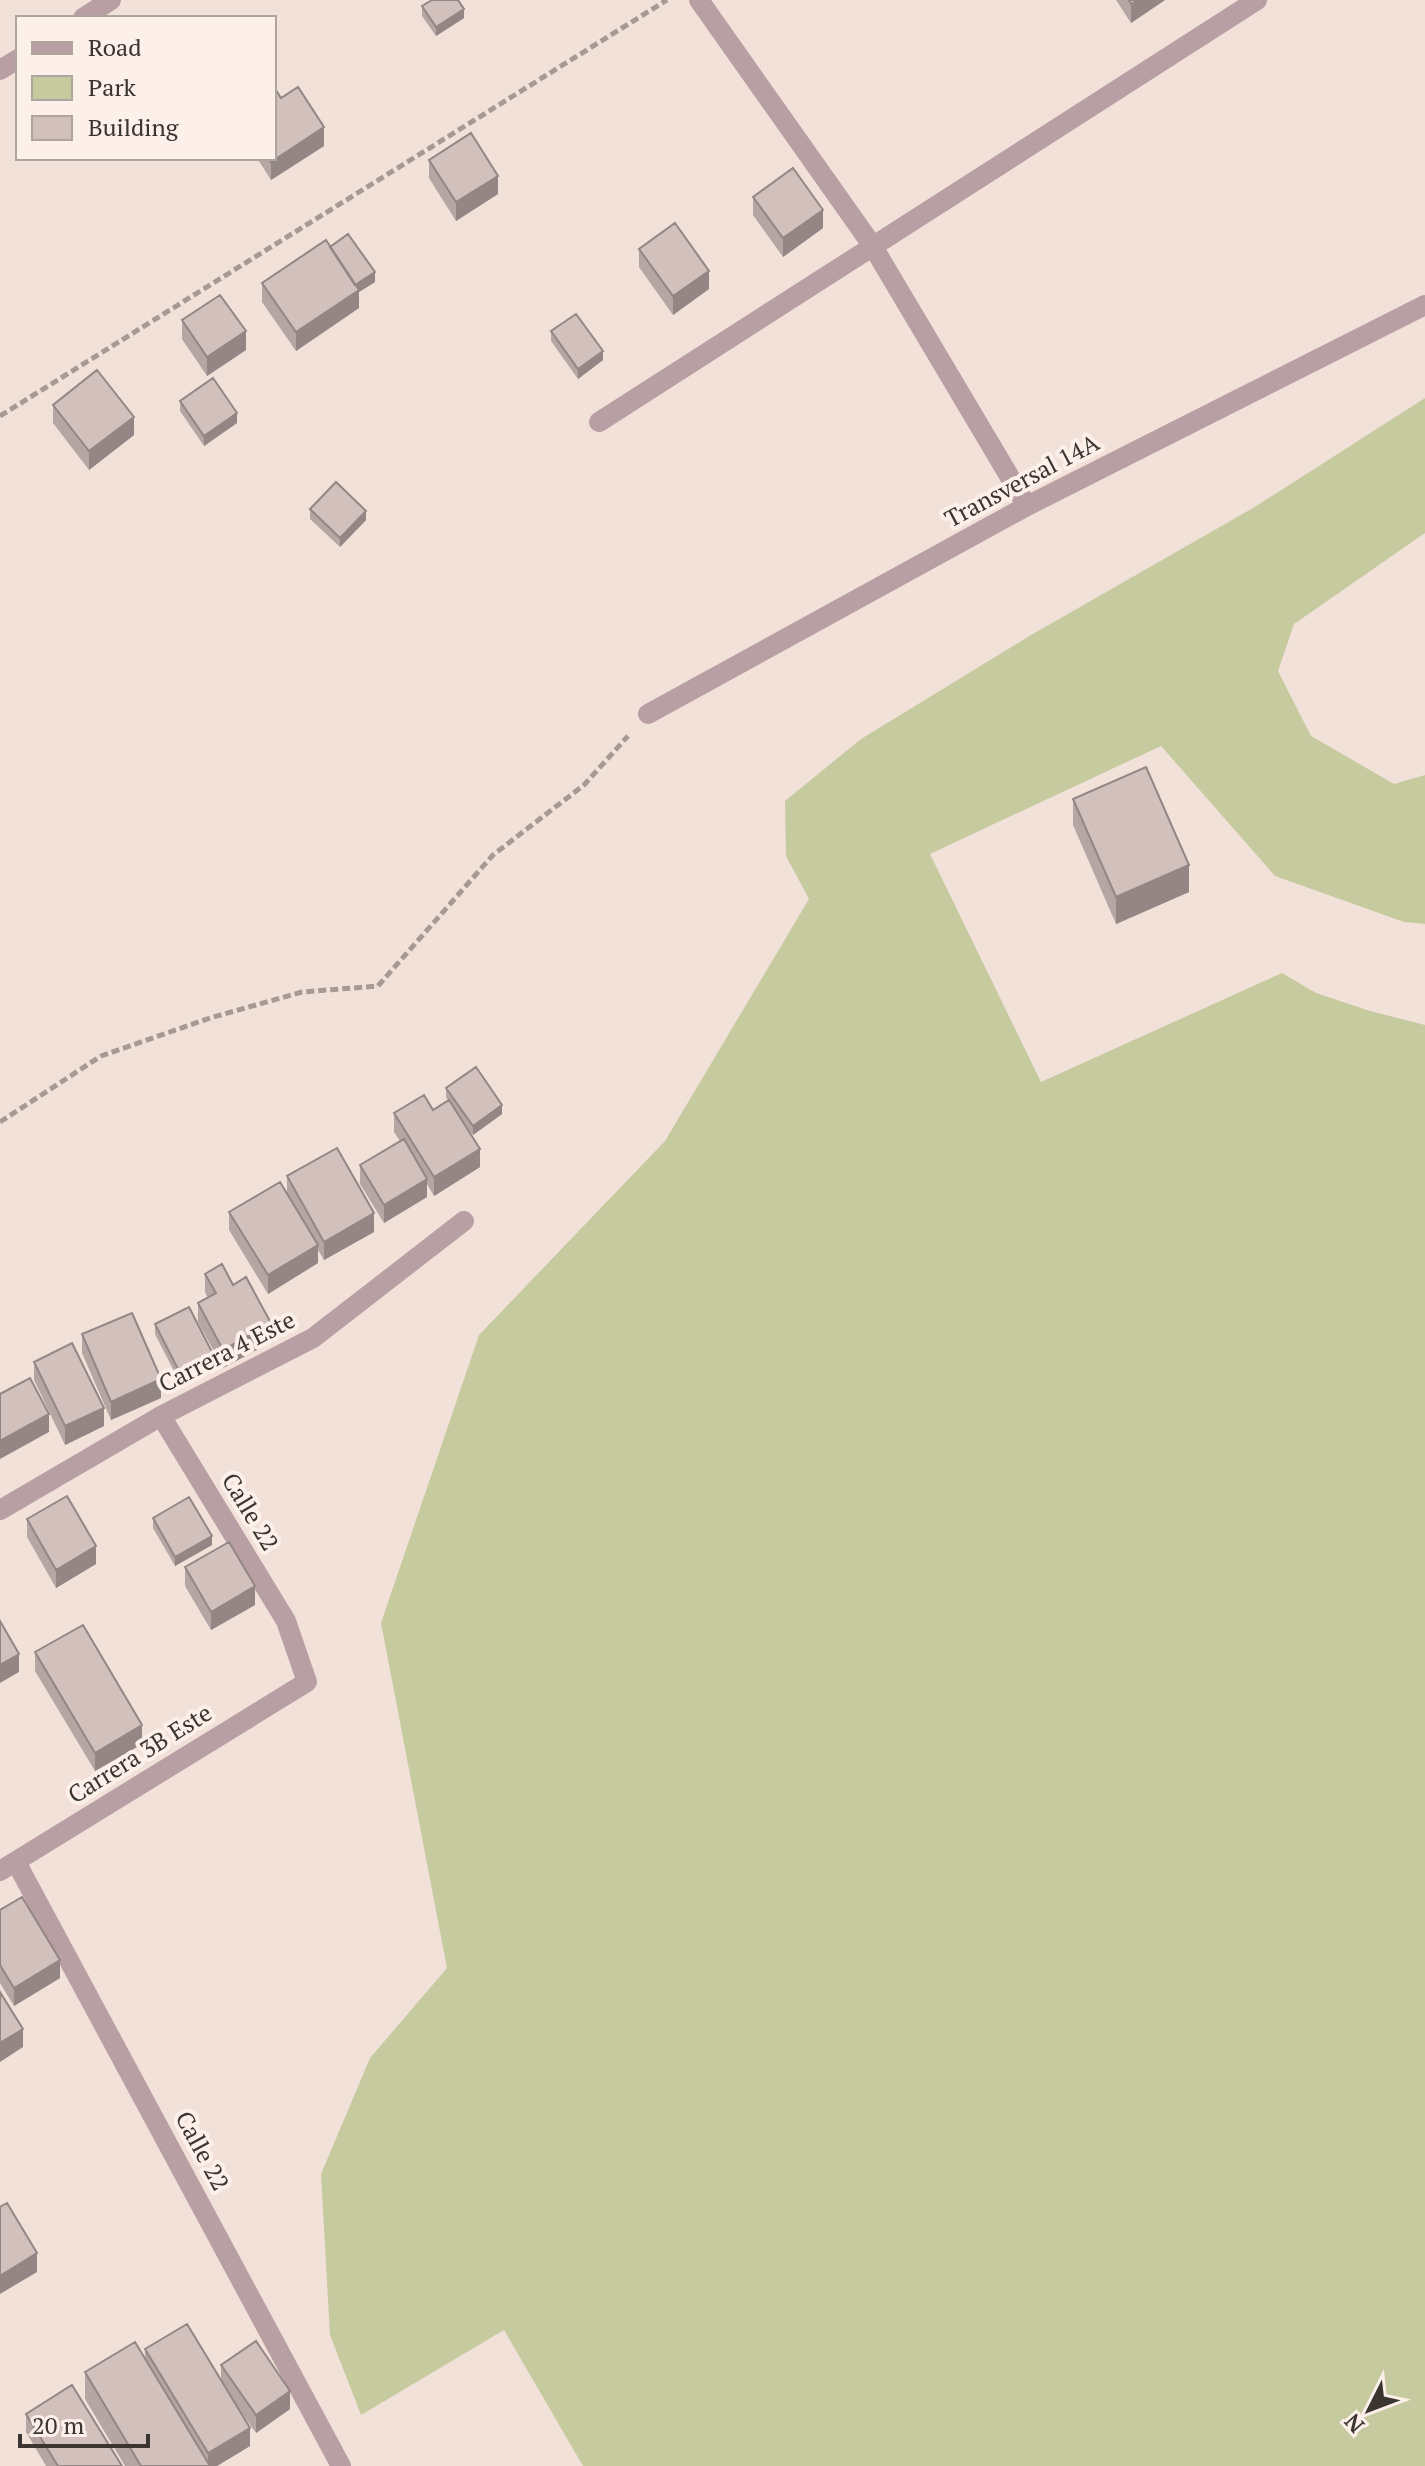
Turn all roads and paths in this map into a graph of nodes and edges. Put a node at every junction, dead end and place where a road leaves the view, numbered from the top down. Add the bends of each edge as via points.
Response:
1 (111, 0) edge
2 (667, 0) edge
3 (699, 0) edge
4 (1257, 0) edge
5 (86, 16) edge
6 (872, 245) junction
7 (1425, 305) edge
8 (0, 416) edge
9 (599, 422) dead end
10 (1027, 506) junction
11 (648, 714) joint
12 (0, 1122) edge
13 (464, 1221) dead end
14 (161, 1416) junction
15 (0, 1510) edge
16 (307, 1682) joint
17 (8, 1866) edge
18 (341, 2466) edge

1 - 5 street
2 - 8 path
3 - 6 street
4 - 6 street
6 - 9 street
6 - 10 street
7 - 10 street, Transversal 14A
10 - 11 street, Transversal 14A
11 - 12 path via 584,785 493,855 378,986 302,992 101,1056
13 - 14 street, Carrera 4 Este via 313,1338
14 - 15 street, Carrera 4 Este
14 - 16 street, Calle 22 via 286,1621
16 - 17 street, Carrera 3B Este
17 - 18 street, Calle 22

